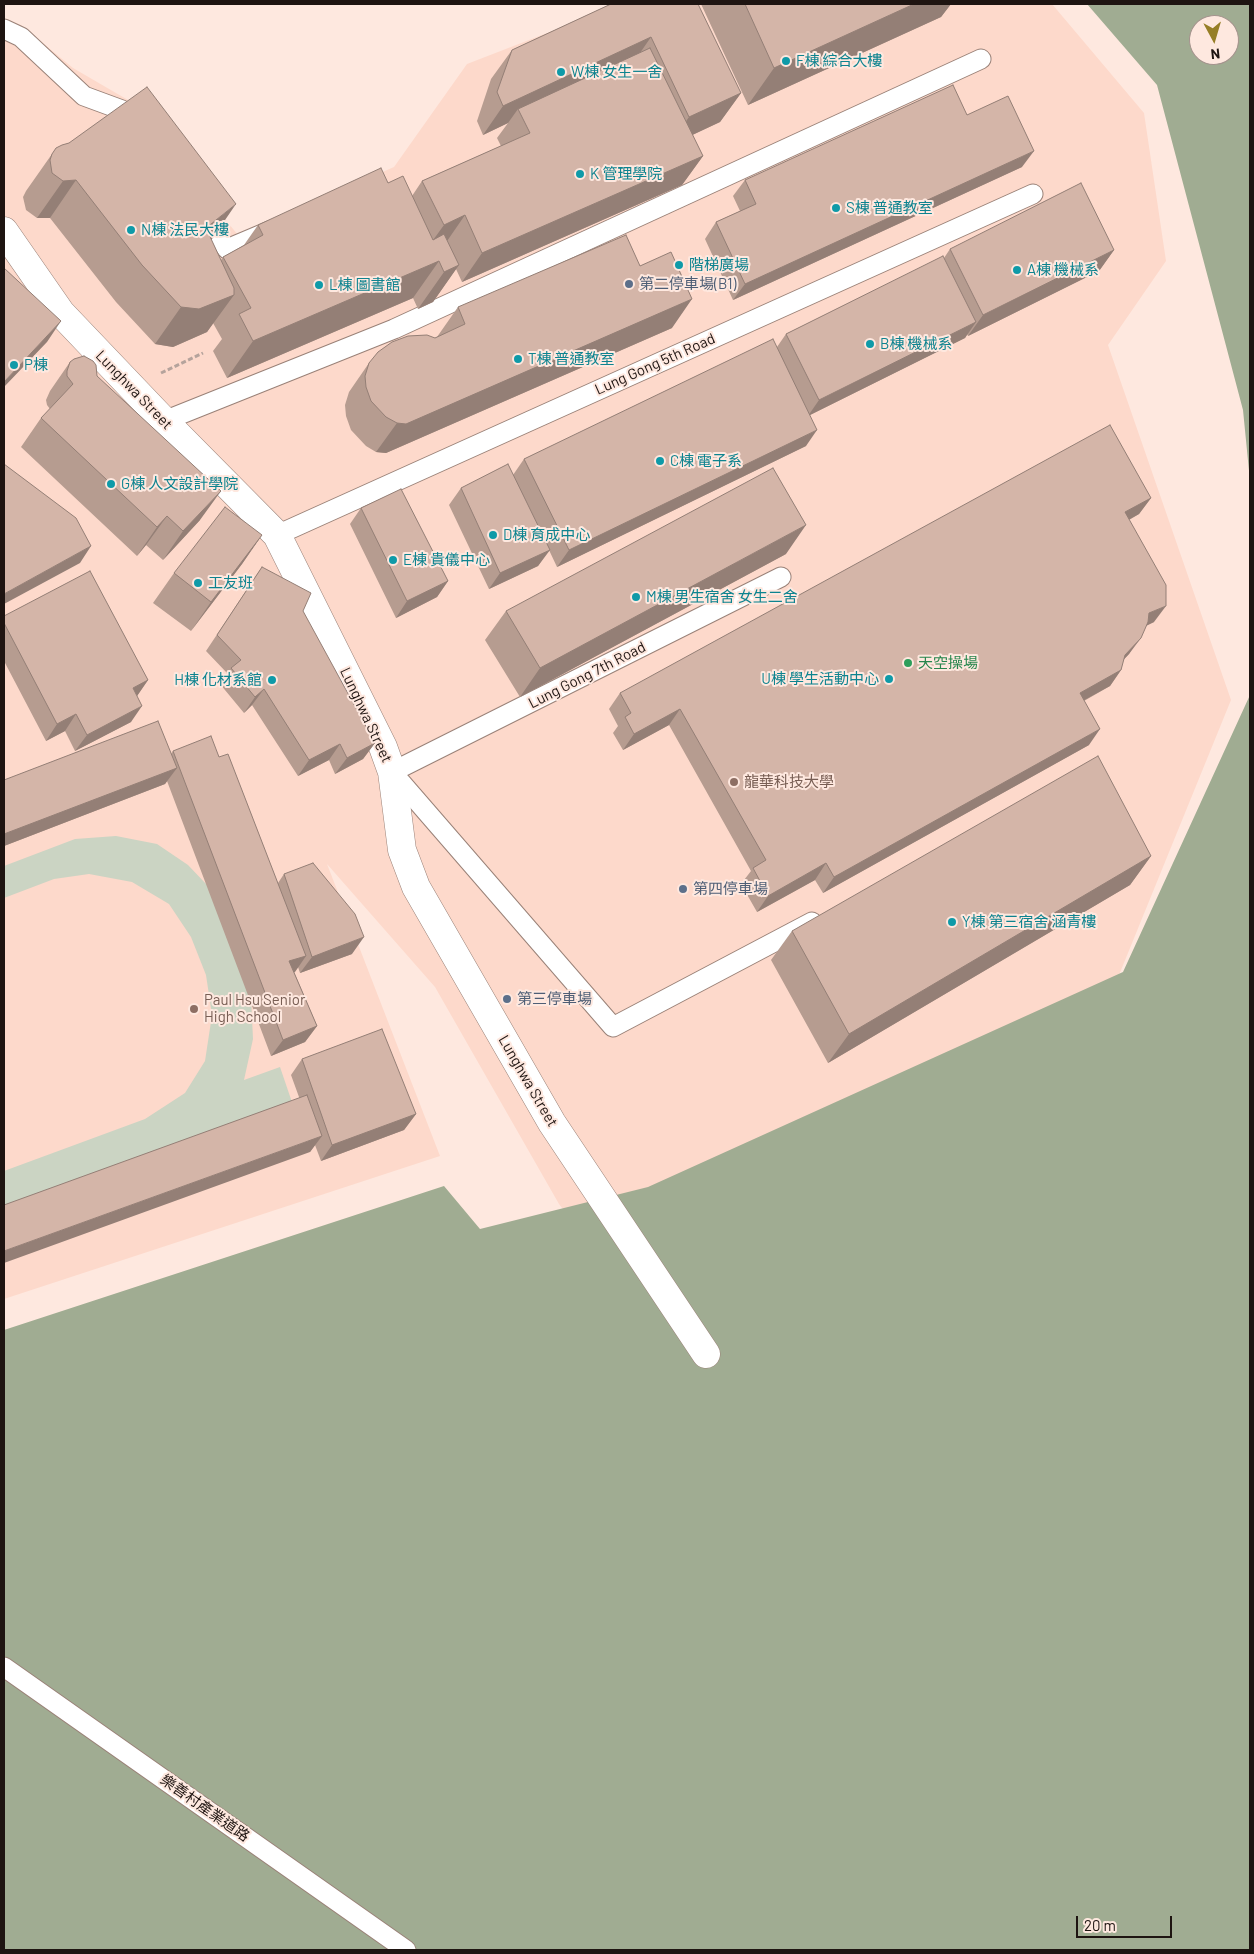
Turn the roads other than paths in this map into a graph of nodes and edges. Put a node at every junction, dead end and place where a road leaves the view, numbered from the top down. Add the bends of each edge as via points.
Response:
1 (4, 29) edge
2 (982, 59) dead end
3 (146, 141) edge
4 (1033, 194) dead end
5 (192, 203) edge
6 (288, 223) edge
7 (4, 230) edge
8 (164, 421) junction
9 (277, 535) junction
10 (781, 577) edge
11 (392, 772) junction
12 (831, 912) edge
13 (706, 1354) dead end
14 (4, 1667) edge
15 (406, 1950) edge

1 - 3 lane via 21,37 84,96 122,110
2 - 8 lane via 394,329
4 - 9 lane, Lung Gong 5th Road
5 - 6 lane via 227,249
7 - 8 street, Lunghwa Street via 61,313
8 - 9 street, Lunghwa Street
9 - 11 street, Lunghwa Street via 383,747
10 - 11 lane, Lung Gong 7th Road
11 - 12 lane via 613,1026
11 - 13 street, Lunghwa Street via 402,850 416,887 552,1123
14 - 15 lane, 樂善村產業道路

